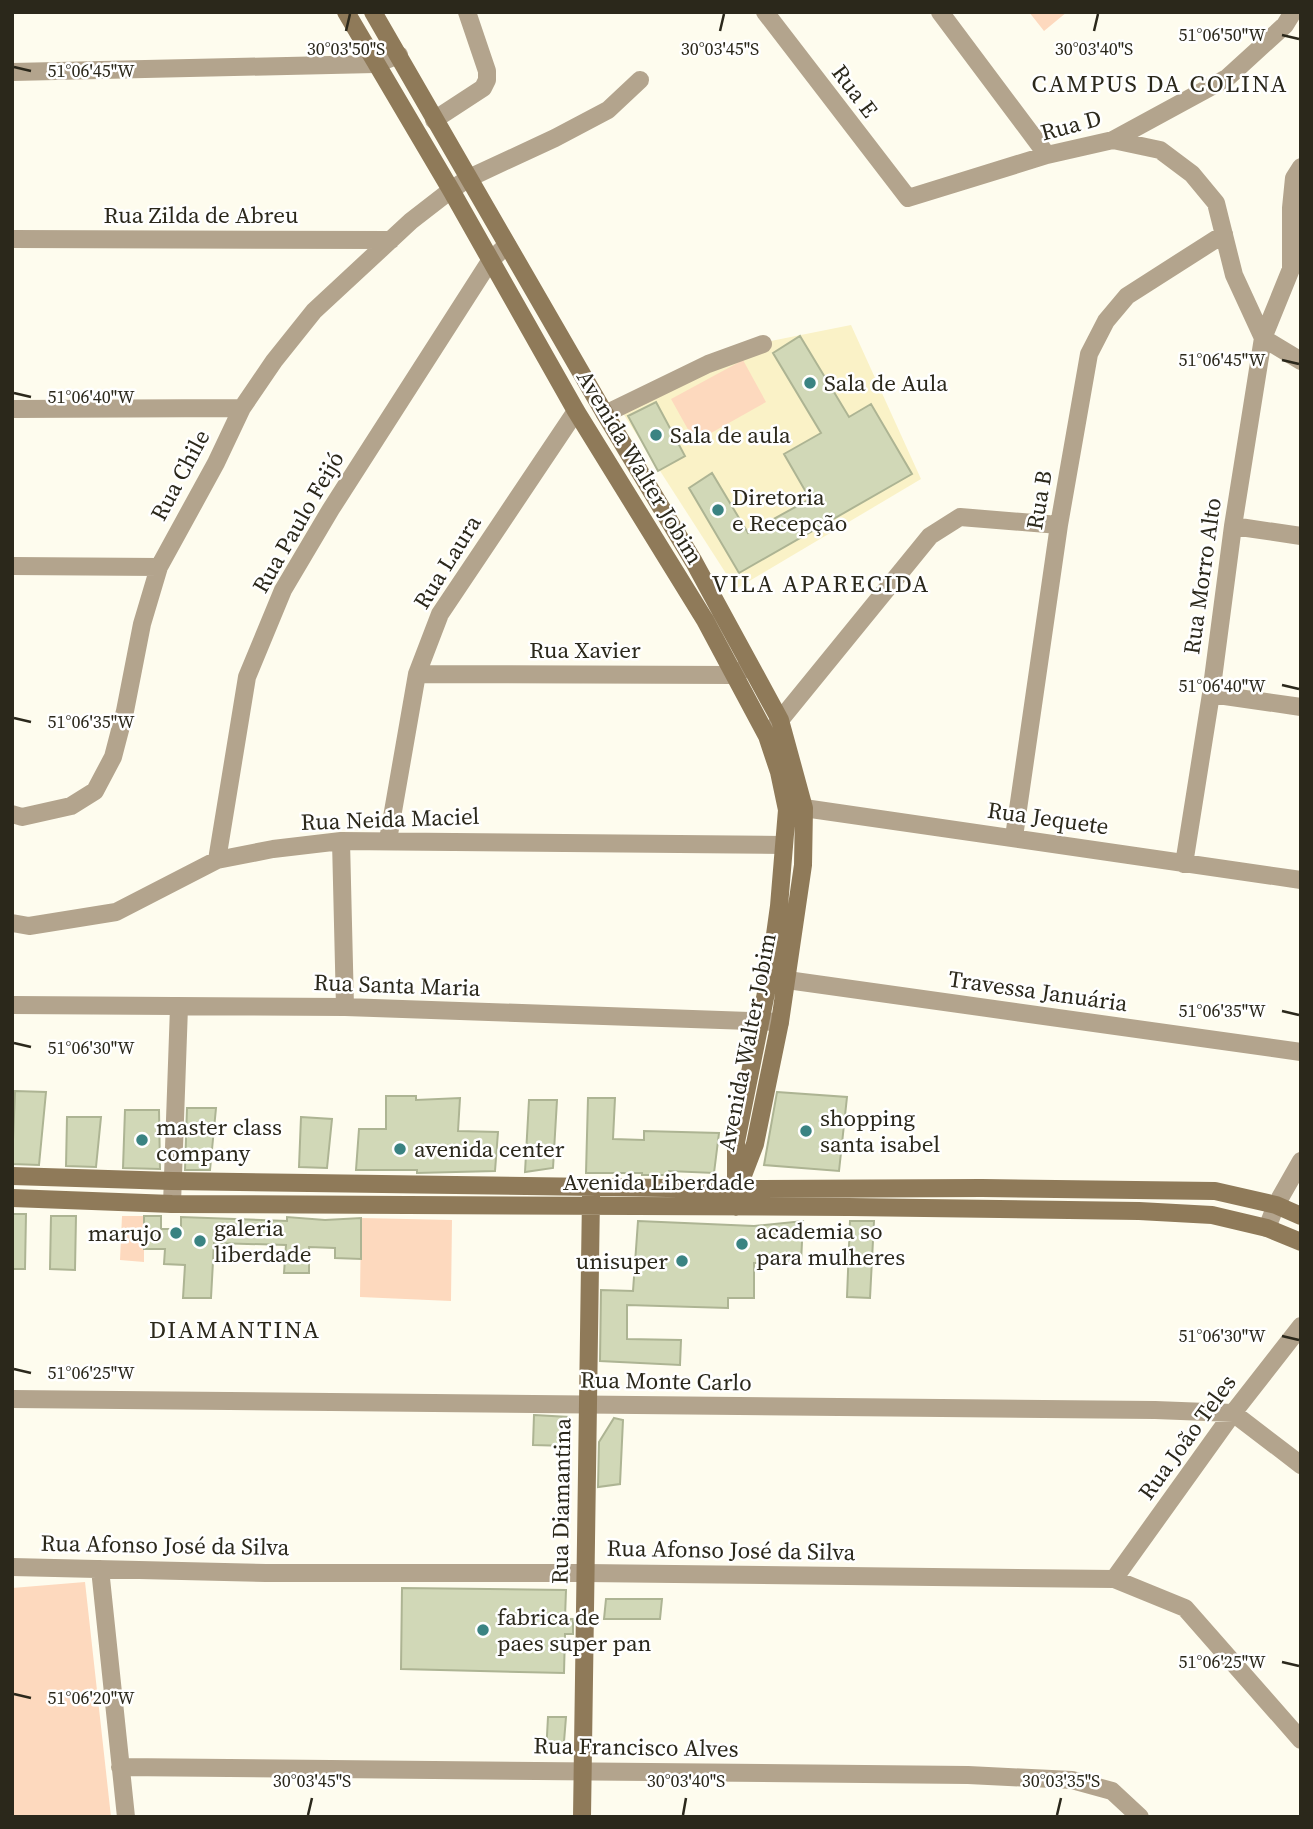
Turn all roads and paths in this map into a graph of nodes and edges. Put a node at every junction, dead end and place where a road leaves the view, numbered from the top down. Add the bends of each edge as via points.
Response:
1 (346, 12) edge
2 (373, 12) edge
3 (467, 12) edge
4 (765, 12) edge
5 (940, 12) edge
6 (1293, 12) edge
7 (399, 55) junction
8 (375, 64) junction
9 (12, 72) edge
10 (640, 80) dead end
11 (434, 120) junction
12 (1112, 140) junction
13 (1047, 155) junction
14 (1301, 167) edge
15 (469, 178) junction
16 (451, 190) junction
17 (908, 198) joint
18 (1224, 234) junction
19 (12, 239) edge
20 (391, 240) junction
21 (507, 246) junction
22 (490, 261) junction
23 (1263, 338) junction
24 (763, 344) dead end
25 (1301, 362) edge
26 (242, 408) junction
27 (12, 409) edge
28 (576, 411) junction
29 (605, 414) junction
30 (1059, 525) junction
31 (1233, 526) junction
32 (1301, 536) edge
33 (12, 566) edge
34 (159, 567) junction
35 (751, 664) junction
36 (416, 674) junction
37 (735, 675) junction
38 (1211, 694) junction
39 (1301, 706) edge
40 (780, 720) junction
41 (766, 736) junction
42 (796, 809) junction
43 (12, 814) edge
44 (1014, 838) junction
45 (388, 840) junction
46 (341, 841) junction
47 (784, 845) junction
48 (216, 860) junction
49 (1184, 864) junction
50 (1301, 880) edge
51 (12, 923) edge
52 (769, 978) junction
53 (788, 980) junction
54 (12, 1005) edge
55 (179, 1007) junction
56 (345, 1007) junction
57 (760, 1021) junction
58 (780, 1022) junction
59 (1301, 1052) edge
60 (1301, 1161) edge
61 (12, 1176) edge
62 (172, 1181) junction
63 (591, 1186) junction
64 (849, 1188) junction
65 (12, 1198) edge
66 (737, 1198) junction
67 (172, 1204) junction
68 (1276, 1205) junction
69 (590, 1206) junction
70 (849, 1207) junction
71 (1301, 1216) edge
72 (1267, 1228) junction
73 (1301, 1242) edge
74 (1301, 1326) edge
75 (12, 1399) edge
76 (587, 1404) junction
77 (1233, 1413) junction
78 (1301, 1465) edge
79 (12, 1567) edge
80 (100, 1569) junction
81 (585, 1573) junction
82 (1114, 1579) junction
83 (1300, 1737) edge
84 (120, 1767) junction
85 (582, 1771) junction
86 (127, 1817) edge
87 (582, 1817) edge
88 (1140, 1817) edge

1 - 8 main road, Avenida Walter Jobim
2 - 7 main road, Avenida Walter Jobim
3 - 11 street via 487,80 483,88
4 - 17 street, Rua E
5 - 13 street
6 - 12 street, Rua D via 1285,25 1227,78
7 - 8 street
7 - 11 main road, Avenida Walter Jobim
8 - 9 street
8 - 16 main road, Avenida Walter Jobim
10 - 15 street, Rua Chile via 608,110
11 - 15 main road, Avenida Walter Jobim
12 - 13 street, Rua D
12 - 18 street via 1160,150 1192,174 1216,204
13 - 17 street, Rua D
14 - 23 street via 1294,177 1291,269
15 - 16 street, Rua Chile
15 - 21 main road, Avenida Walter Jobim
16 - 20 street, Rua Chile
16 - 22 main road, Avenida Walter Jobim
18 - 23 street via 1234,275
18 - 30 street, Rua B via 1127,296 1106,321 1089,354
19 - 20 street, Rua Zilda de Abreu
20 - 26 street, Rua Chile via 314,311
21 - 22 street, Rua Paulo Feijó
21 - 29 main road, Avenida Walter Jobim
22 - 28 main road, Avenida Walter Jobim
22 - 48 street, Rua Paulo Feijó via 283,590 247,677
23 - 25 street
23 - 31 street, Rua Morro Alto
24 - 29 street via 708,364
26 - 27 street
26 - 34 street, Rua Chile
28 - 36 street, Rua Laura via 440,614
28 - 37 main road, Avenida Walter Jobim
29 - 35 main road, Avenida Walter Jobim
30 - 40 street via 960,516 930,536
30 - 44 street, Rua B
31 - 32 street
31 - 38 street, Rua Morro Alto
33 - 34 street
34 - 43 street, Rua Chile via 113,757 95,791 71,806 22,817
35 - 37 street
35 - 40 main road, Avenida Walter Jobim
36 - 37 street, Rua Xavier
36 - 45 street, Rua Laura
37 - 41 main road, Avenida Walter Jobim
38 - 39 street
38 - 49 street, Rua Morro Alto
40 - 41 street
40 - 42 main road, Avenida Walter Jobim
41 - 42 main road, Avenida Walter Jobim
42 - 44 street, Rua Jequete
42 - 47 main road, Avenida Walter Jobim
42 - 53 main road, Avenida Walter Jobim via 803,865
44 - 49 street, Rua Jequete
45 - 46 street, Rua Neida Maciel
45 - 47 street, Rua Neida Maciel
46 - 48 street, Rua Neida Maciel
46 - 56 street
47 - 52 main road, Avenida Walter Jobim
48 - 51 street, Rua Neida Maciel via 116,912 29,926
49 - 50 street, Rua Jequete
52 - 53 street, Travessa Januária
52 - 57 main road, Avenida Walter Jobim
53 - 58 main road, Avenida Walter Jobim
53 - 59 street, Travessa Januária
54 - 55 street, Rua Santa Maria
55 - 56 street, Rua Santa Maria
55 - 62 street
56 - 57 street, Rua Santa Maria
57 - 58 street, Rua Santa Maria
57 - 66 main road, Avenida Walter Jobim via 736,1142
58 - 66 main road, Avenida Walter Jobim via 755,1144
60 - 68 street
61 - 62 main road, Avenida Liberdade
62 - 63 main road, Avenida Liberdade
62 - 67 street
63 - 66 main road, Avenida Liberdade
63 - 69 main road, Rua Diamantina
64 - 66 main road, Avenida Liberdade
64 - 68 main road, Avenida Liberdade via 1216,1191
64 - 70 main road
65 - 67 main road, Avenida Liberdade
66 - 69 main road, Avenida Liberdade
66 - 70 main road, Avenida Liberdade
67 - 69 main road, Avenida Liberdade
68 - 71 main road, Avenida Liberdade
68 - 72 street
69 - 76 main road, Rua Diamantina
70 - 72 main road, Avenida Liberdade via 1139,1211 1212,1215
72 - 73 main road, Avenida Liberdade
74 - 77 street, Rua João Teles
75 - 76 street, Rua Monte Carlo
76 - 77 street, Rua Monte Carlo
76 - 81 main road, Rua Diamantina
77 - 78 street
77 - 82 street, Rua João Teles
79 - 80 street, Rua Afonso José da Silva
80 - 81 street, Rua Afonso José da Silva
80 - 84 street
81 - 82 street, Rua Afonso José da Silva
81 - 85 main road, Rua Diamantina
82 - 83 street, Rua Afonso José da Silva via 1185,1608
84 - 85 street, Rua Francisco Alves
84 - 86 street
85 - 87 main road, Rua Diamantina
85 - 88 street, Rua Francisco Alves via 1072,1780 1112,1791

